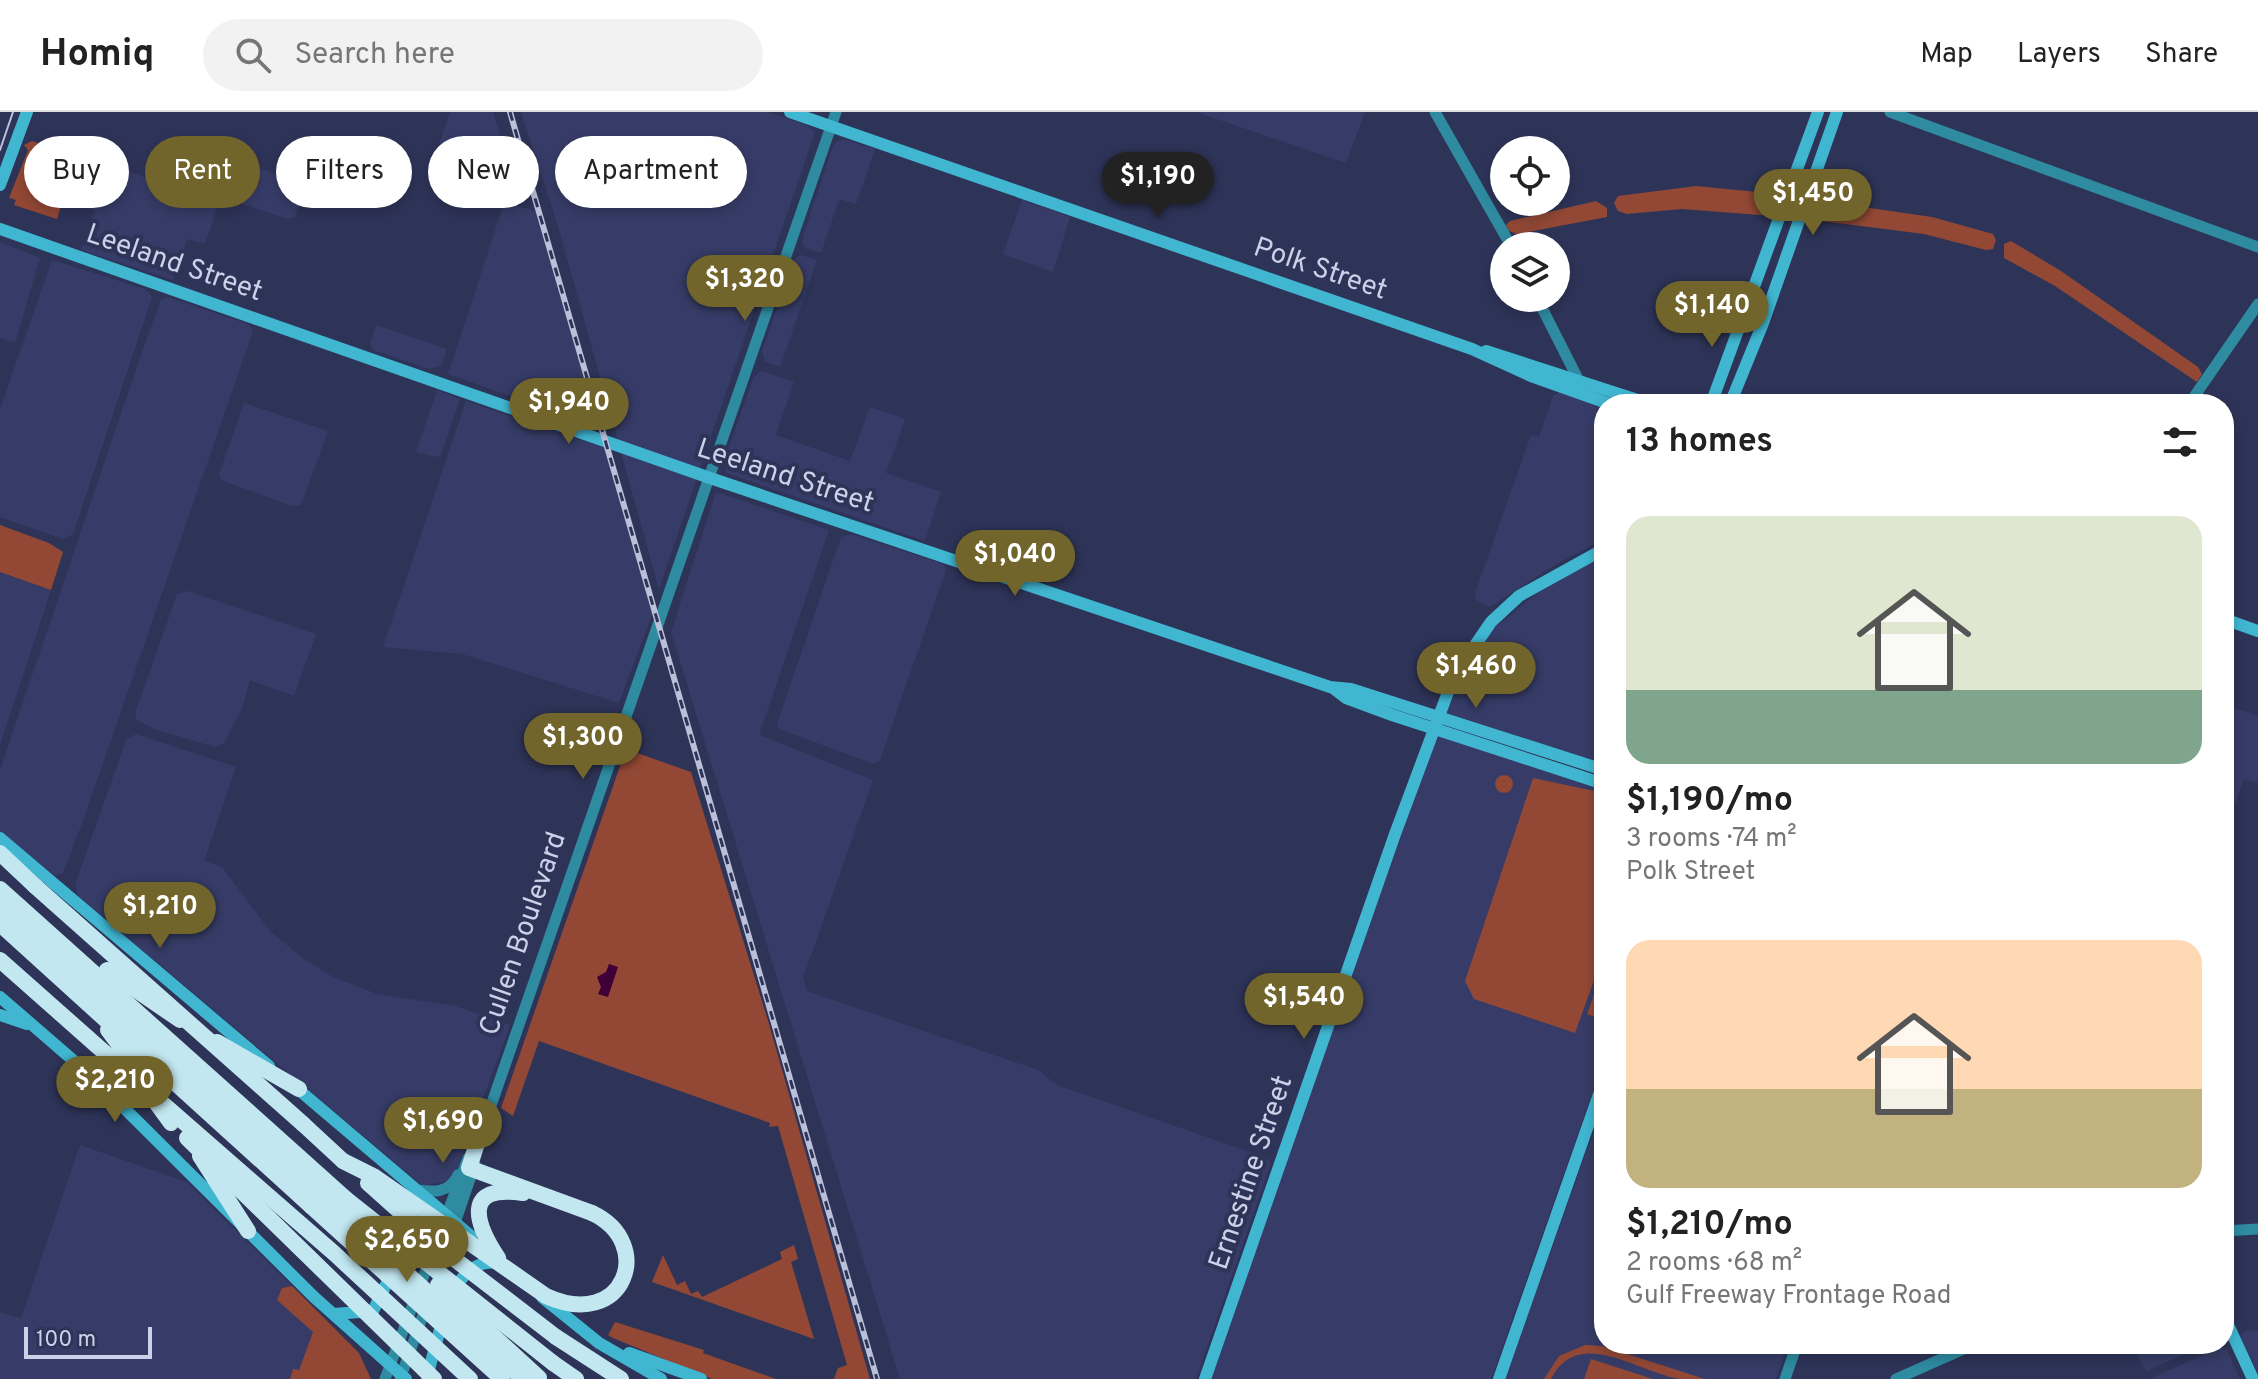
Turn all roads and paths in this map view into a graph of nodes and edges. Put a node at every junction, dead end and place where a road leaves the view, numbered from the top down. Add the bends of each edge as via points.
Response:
1 (27, 112) edge
2 (790, 112) edge
3 (836, 112) edge
4 (1435, 112) edge
5 (1818, 112) edge
6 (1837, 112) edge
7 (1890, 112) edge
8 (831, 127) junction
9 (0, 185) edge
10 (0, 229) edge
11 (1503, 232) edge
12 (2258, 247) edge
13 (2258, 304) edge
14 (1544, 312) edge
15 (1561, 345) junction
16 (1552, 377) junction
17 (1578, 379) junction
18 (1621, 394) edge
19 (1715, 394) edge
20 (1734, 394) edge
21 (2196, 394) edge
22 (1594, 397) edge
23 (710, 478) junction
24 (1594, 554) edge
25 (2234, 623) edge
26 (2258, 631) edge
27 (1435, 722) junction
28 (1561, 765) junction
29 (1594, 769) edge
30 (1594, 780) edge
31 (0, 838) edge
32 (0, 856) edge
33 (0, 889) edge
34 (0, 907) edge
35 (0, 924) edge
36 (51, 931) junction
37 (0, 960) edge
38 (0, 997) edge
39 (83, 997) junction
40 (0, 1015) edge
41 (35, 1027) junction
42 (146, 1089) junction
43 (299, 1089) junction
44 (1594, 1108) edge
45 (476, 1139) junction
46 (343, 1161) junction
47 (474, 1169) junction
48 (413, 1190) junction
49 (537, 1194) junction
50 (346, 1199) junction
51 (314, 1200) junction
52 (452, 1220) junction
53 (2258, 1229) edge
54 (2234, 1230) edge
55 (248, 1231) junction
56 (502, 1261) junction
57 (334, 1314) junction
58 (2234, 1338) edge
59 (553, 1341) junction
60 (599, 1343) junction
61 (1794, 1354) edge
62 (1952, 1354) edge
63 (391, 1365) junction
64 (402, 1378) edge
65 (385, 1379) edge
66 (427, 1379) edge
67 (434, 1379) edge
68 (470, 1379) edge
69 (502, 1379) edge
70 (523, 1379) edge
71 (540, 1379) edge
72 (576, 1379) edge
73 (600, 1379) edge
74 (621, 1379) edge
75 (661, 1379) edge
76 (701, 1379) edge
77 (1205, 1379) edge
78 (1499, 1379) edge
79 (1785, 1379) edge
80 (1896, 1379) edge
81 (2253, 1379) edge

1 - 9 main road
2 - 8 main road, Polk Street
3 - 8 street, Cullen Boulevard
4 - 11 street
5 - 19 main road
6 - 20 main road
7 - 12 street
8 - 16 main road, Polk Street
8 - 23 street, Cullen Boulevard
10 - 23 main road, Leeland Street
13 - 21 street
14 - 15 street
15 - 16 street
15 - 17 street
16 - 17 main road, Polk Street
16 - 22 main road, Polk Street
17 - 18 main road, Polk Street
23 - 27 main road, Leeland Street via 1330,687 1346,698
23 - 45 street, Cullen Boulevard
24 - 27 main road, Ernestine Street via 1543,580 1491,622 1465,658
25 - 26 main road
27 - 28 main road, Leeland Street
27 - 77 main road, Ernestine Street
28 - 29 main road, Leeland Street
28 - 30 main road, Leeland Street
31 - 43 main road
32 - 46 highway, bridge
33 - 36 highway
34 - 51 highway
35 - 39 highway
36 - 43 highway via 161,1009
36 - 50 highway
37 - 42 highway
38 - 41 main road
39 - 51 highway
39 - 55 highway
40 - 41 main road
41 - 55 main road
42 - 67 highway, bridge via 171,1123
42 - 68 highway, bridge
43 - 48 main road
44 - 78 main road
45 - 47 highway via 469,1168
45 - 48 street via 448,1188
45 - 52 street, Cullen Boulevard
46 - 49 highway, bridge via 546,1296 578,1307 602,1301 624,1278 622,1242 612,1226 592,1213
46 - 59 highway, bridge
47 - 49 highway
47 - 52 street, Cullen Boulevard
48 - 52 main road
48 - 57 main road via 412,1232 373,1311
49 - 56 highway via 502,1190 481,1205 478,1224
50 - 71 highway, bridge
50 - 72 highway, bridge
51 - 69 highway, bridge
51 - 70 highway, bridge
52 - 56 main road
52 - 63 street, Cullen Boulevard
52 - 64 street, Cullen Boulevard
53 - 54 street
55 - 57 main road
56 - 60 main road
56 - 66 main road via 477,1264 449,1296
57 - 63 main road
58 - 81 main road
59 - 73 highway
59 - 74 highway
60 - 75 main road
60 - 76 main road
61 - 79 street
62 - 80 street
63 - 64 main road
63 - 65 street, Cullen Boulevard

